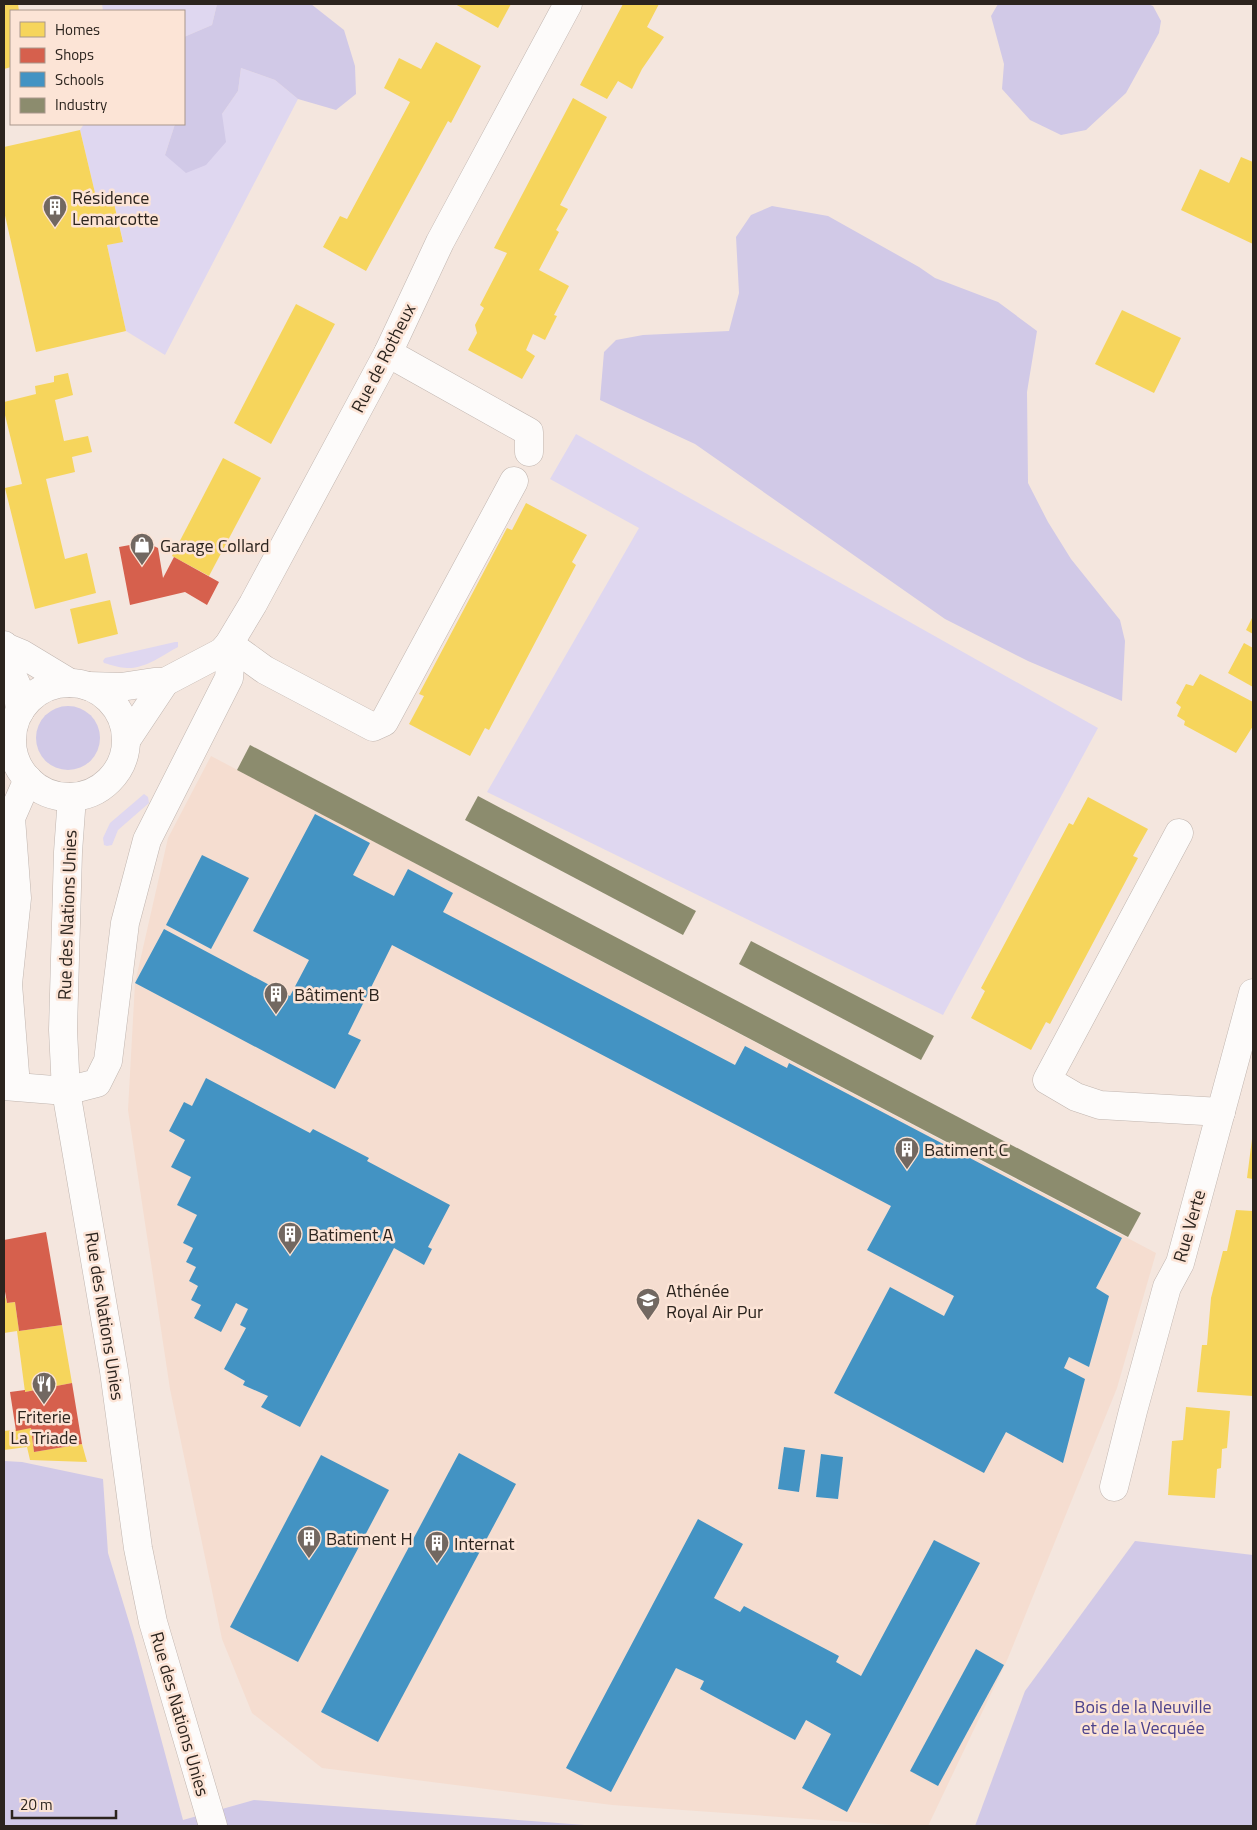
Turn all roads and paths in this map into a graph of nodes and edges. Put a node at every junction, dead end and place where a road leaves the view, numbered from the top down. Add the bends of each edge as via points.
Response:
1 (563, 5) edge
2 (388, 353) junction
3 (529, 452) dead end
4 (514, 481) dead end
5 (4, 646) edge
6 (225, 648) junction
7 (165, 682) junction
8 (79, 684) junction
9 (12, 723) edge
10 (127, 739) junction
11 (28, 779) junction
12 (72, 797) junction
13 (1179, 833) dead end
14 (1253, 993) edge
15 (10, 1086) edge
16 (66, 1091) junction
17 (1220, 1112) junction
18 (1114, 1487) dead end
19 (213, 1826) edge

1 - 2 street, Rue de Rotheux via 440,242
2 - 3 street via 529,432
2 - 6 street, Rue de Rotheux via 253,604
4 - 6 street via 384,722 373,727
5 - 8 street
5 - 9 street via 6,661 17,686
6 - 7 street
6 - 16 street via 230,666 229,678 147,840 143,854 125,923 108,1061 97,1083
7 - 8 street via 121,688
7 - 10 street
8 - 9 street via 50,686 38,692 26,702
8 - 10 street via 104,694 117,708 125,723
9 - 11 street via 12,746 17,764
10 - 12 street via 125,755 114,776 97,790
11 - 12 street via 49,794
11 - 15 street via 12,818 18,898 8,984
12 - 16 street, Rue des Nations Unies via 63,1030
13 - 17 street via 1047,1080 1076,1097 1100,1104
14 - 17 street, Rue Verte
15 - 16 street
16 - 19 street, Rue des Nations Unies via 151,1613
17 - 18 street, Rue Verte via 1180,1263 1164,1296

